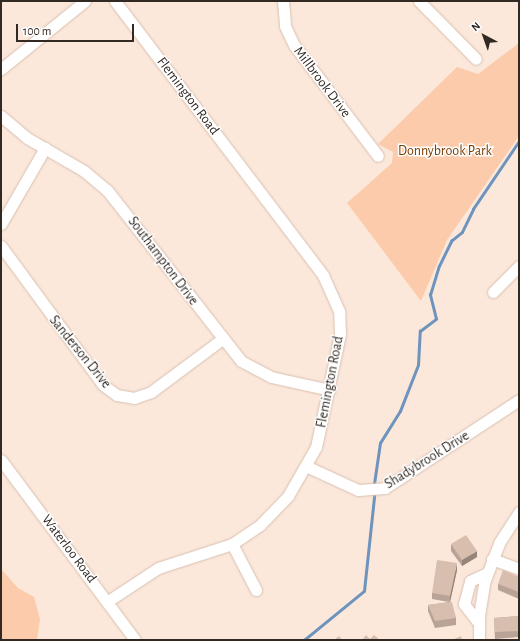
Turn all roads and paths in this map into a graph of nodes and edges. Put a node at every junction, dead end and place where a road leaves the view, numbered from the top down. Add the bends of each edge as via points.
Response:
1 (85, 1) edge
2 (115, 1) edge
3 (283, 1) edge
4 (420, 1) edge
5 (476, 59) dead end
6 (1, 69) edge
7 (1, 116) edge
8 (45, 148) junction
9 (378, 156) dead end
10 (1, 224) edge
11 (1, 246) edge
12 (519, 266) edge
13 (493, 292) dead end
14 (222, 339) junction
15 (330, 390) junction
16 (519, 400) edge
17 (1, 460) edge
18 (308, 467) junction
19 (519, 512) edge
20 (232, 544) junction
21 (492, 559) junction
22 (519, 569) edge
23 (487, 573) junction
24 (256, 590) dead end
25 (108, 601) junction
26 (478, 622) junction
27 (135, 640) edge
28 (479, 640) edge

1 - 6 street
2 - 15 street, Flemington Road via 330,286 340,328
3 - 9 street, Millbrook Drive via 285,26 294,45
4 - 5 street
7 - 8 street, Southampton Drive
8 - 10 street
8 - 14 street, Southampton Drive via 107,190
11 - 14 street, Sanderson Drive via 103,385 117,395 134,398 151,392
12 - 13 street
14 - 15 street, Southampton Drive via 241,361 259,372
15 - 18 street, Flemington Road via 320,433
16 - 18 street, Shadybrook Drive via 385,488 358,490
17 - 25 street, Waterloo Road
18 - 20 street, Flemington Road via 272,515
19 - 21 street
20 - 24 street
20 - 25 street, Flemington Road via 158,568
21 - 22 street
21 - 23 street
23 - 26 street
23 - 26 street via 470,581 464,604
25 - 27 street, Waterloo Road
26 - 28 street

